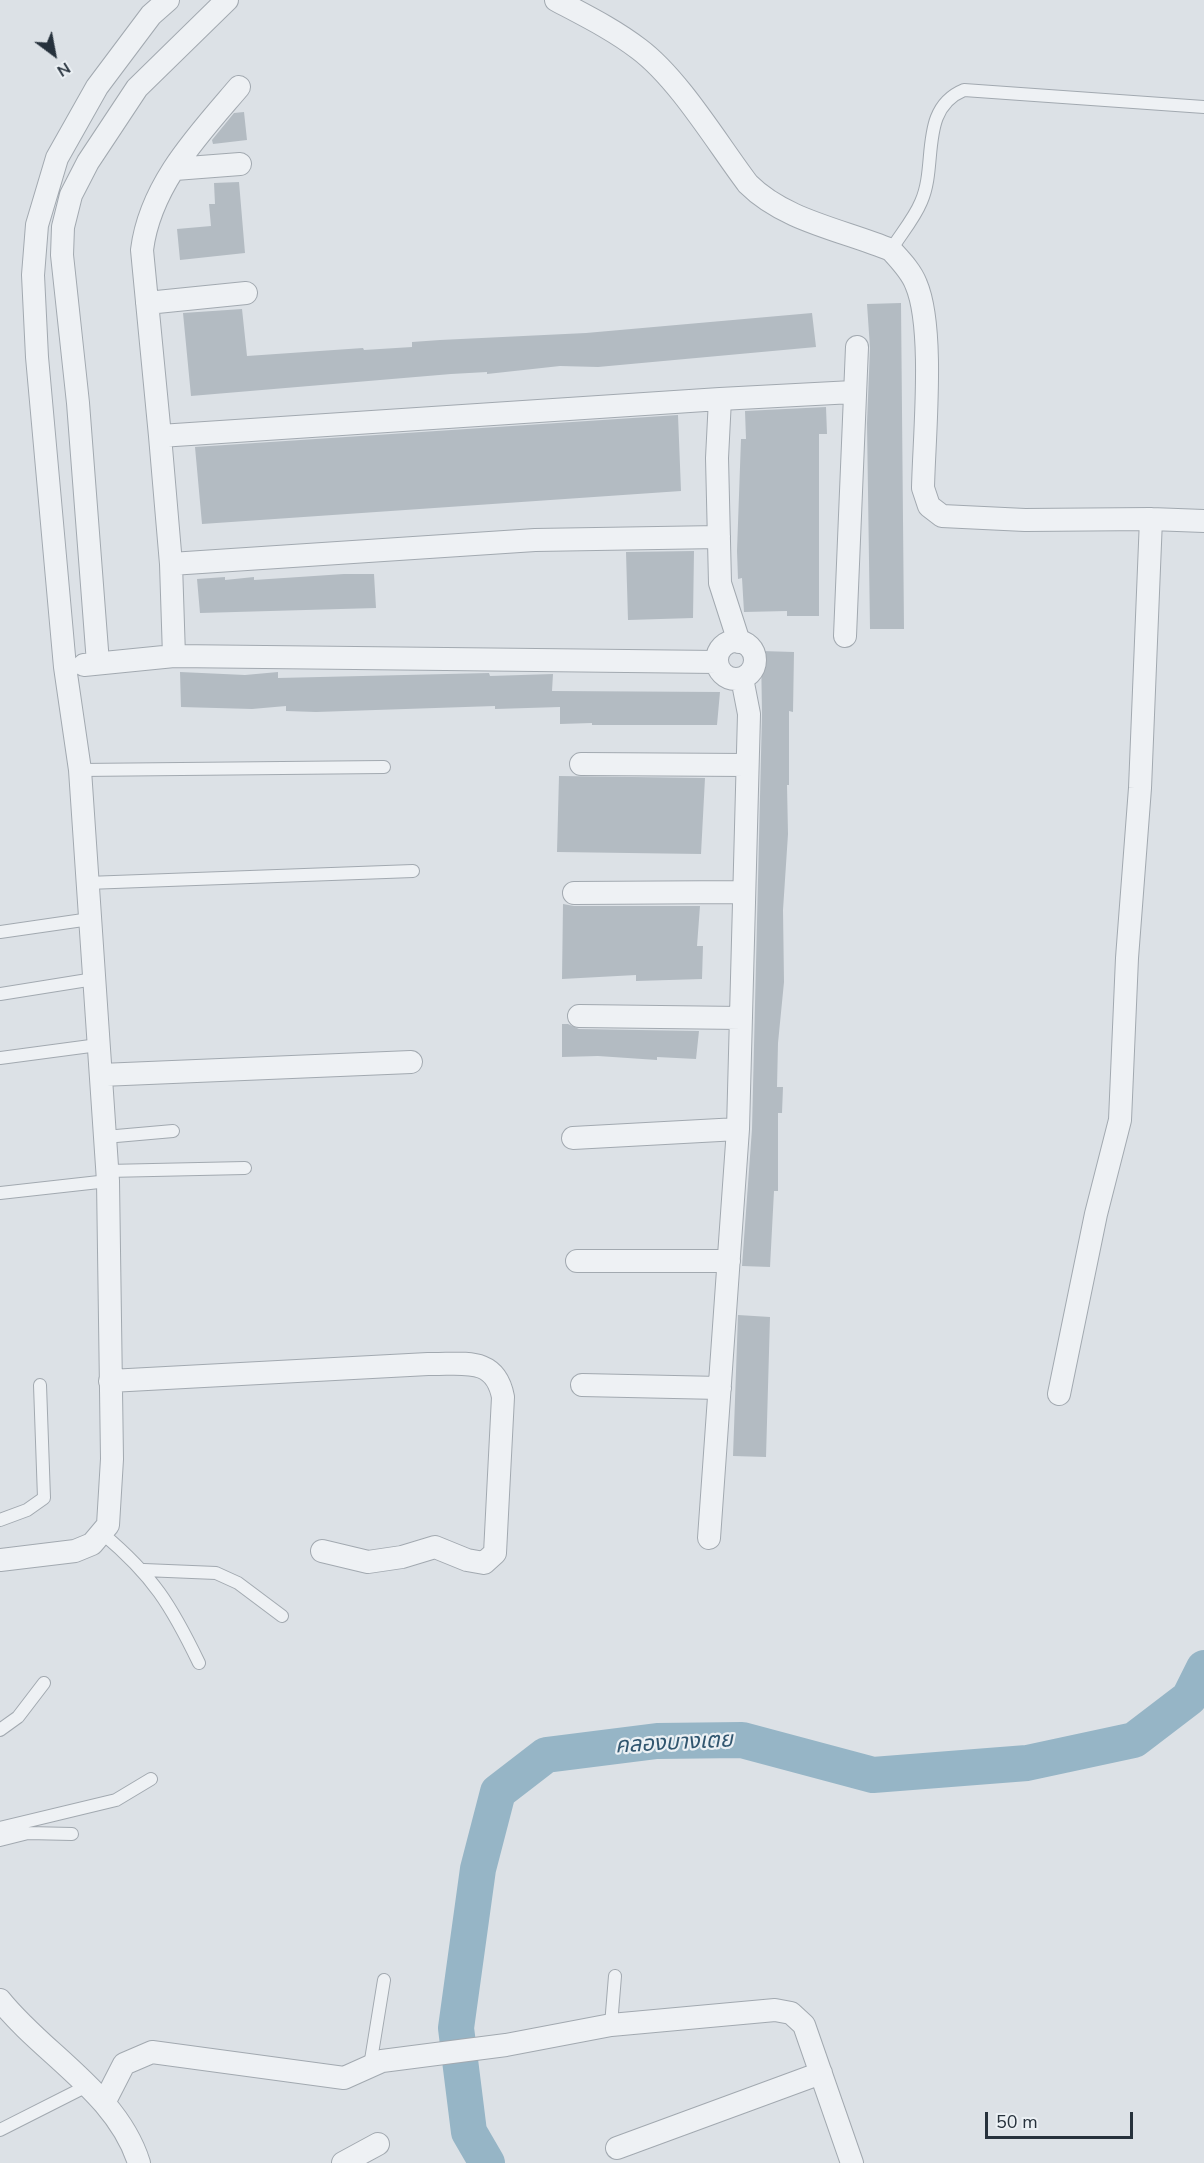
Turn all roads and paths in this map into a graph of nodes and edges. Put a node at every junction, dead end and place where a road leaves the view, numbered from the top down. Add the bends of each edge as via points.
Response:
1 (168, 0) edge
2 (227, 0) edge
3 (555, 0) edge
4 (239, 87) dead end
5 (1204, 107) edge
6 (240, 164) dead end
7 (175, 169) junction
8 (891, 250) junction
9 (246, 293) dead end
10 (147, 303) junction
11 (857, 347) dead end
12 (853, 392) junction
13 (720, 399) junction
14 (160, 436) junction
15 (1151, 519) junction
16 (1204, 521) edge
17 (719, 537) junction
18 (171, 564) junction
19 (845, 636) dead end
20 (739, 642) junction
21 (174, 656) junction
22 (717, 662) junction
23 (98, 663) junction
24 (65, 667) junction
25 (742, 678) junction
26 (581, 764) dead end
27 (747, 765) junction
28 (384, 767) dead end
29 (80, 770) junction
30 (412, 871) dead end
31 (87, 883) junction
32 (744, 892) junction
33 (574, 893) dead end
34 (90, 919) junction
35 (0, 932) edge
36 (94, 979) junction
37 (0, 994) edge
38 (579, 1016) dead end
39 (741, 1018) junction
40 (99, 1045) junction
41 (0, 1058) edge
42 (411, 1062) dead end
43 (100, 1075) junction
44 (738, 1129) junction
45 (173, 1131) dead end
46 (105, 1137) junction
47 (573, 1138) dead end
48 (245, 1168) dead end
49 (107, 1176) junction
50 (0, 1193) edge
51 (577, 1261) dead end
52 (729, 1261) junction
53 (110, 1381) junction
54 (40, 1385) dead end
55 (582, 1385) dead end
56 (720, 1388) junction
57 (1059, 1394) dead end
58 (0, 1520) edge
59 (103, 1534) junction
60 (709, 1538) dead end
61 (322, 1551) dead end
62 (0, 1560) edge
63 (144, 1570) junction
64 (282, 1616) dead end
65 (199, 1663) dead end
66 (44, 1683) dead end
67 (0, 1730) edge
68 (151, 1779) dead end
69 (0, 1828) edge
70 (72, 1834) dead end
71 (0, 1840) edge
72 (615, 1976) dead end
73 (384, 1980) dead end
74 (0, 2000) edge
75 (610, 2025) junction
76 (370, 2066) junction
77 (821, 2073) junction
78 (87, 2086) junction
79 (104, 2103) junction
80 (0, 2130) edge
81 (378, 2144) dead end
82 (617, 2148) dead end
83 (139, 2163) edge
84 (343, 2163) edge
85 (852, 2163) edge

1 - 24 street via 151,15 97,87 57,158 37,225 33,275 37,357
2 - 23 street via 137,88 88,162 71,195 63,227 62,255
3 - 8 street via 608,27 641,50 760,196 779,209
4 - 7 street via 195,138
5 - 8 lane via 964,90 950,96 936,120 921,202
6 - 7 street
7 - 10 street via 145,226 142,250
8 - 15 street via 916,284 926,332 923,488 929,506 942,516
9 - 10 street
10 - 14 street
11 - 12 street
12 - 13 street
12 - 19 street
13 - 14 street
13 - 17 street
14 - 18 street
15 - 16 street
15 - 57 street via 1120,1120
17 - 18 street via 535,540
17 - 20 street via 720,583
18 - 21 street
20 - 22 street via 723,646
20 - 25 street via 747,645 755,659 754,667
21 - 22 street
21 - 23 street
22 - 25 street via 725,676
23 - 24 street
24 - 29 street
25 - 27 street via 749,714
26 - 27 street
27 - 32 street
28 - 29 lane
29 - 31 street
30 - 31 lane
31 - 34 street
32 - 33 street
32 - 39 street
34 - 35 lane
34 - 36 street
36 - 37 lane
36 - 40 street
38 - 39 street
39 - 44 street
40 - 41 lane
40 - 43 street
42 - 43 street
43 - 46 street
44 - 47 street
44 - 52 street
45 - 46 lane
46 - 49 street
48 - 49 lane
49 - 50 lane
49 - 53 street
51 - 52 street
52 - 56 street
53 - 59 street via 112,1459 108,1525
53 - 61 street via 428,1364 471,1365 495,1374 502,1397 495,1553 484,1563 435,1547 368,1562
54 - 58 lane via 44,1498 27,1510
55 - 56 street
56 - 60 street
59 - 62 street via 75,1551
59 - 63 lane
63 - 64 lane via 216,1573 238,1583
63 - 65 lane via 174,1612
66 - 67 lane via 18,1717
68 - 69 lane via 116,1800
70 - 71 lane via 28,1833
72 - 75 lane
73 - 76 lane
74 - 78 street
75 - 76 street
75 - 77 street via 775,2010 791,2013 804,2025
76 - 79 street via 353,2076 335,2078 152,2052 124,2064
77 - 82 street
77 - 85 street
78 - 79 street
78 - 80 lane
79 - 83 street via 134,2145
81 - 84 street

